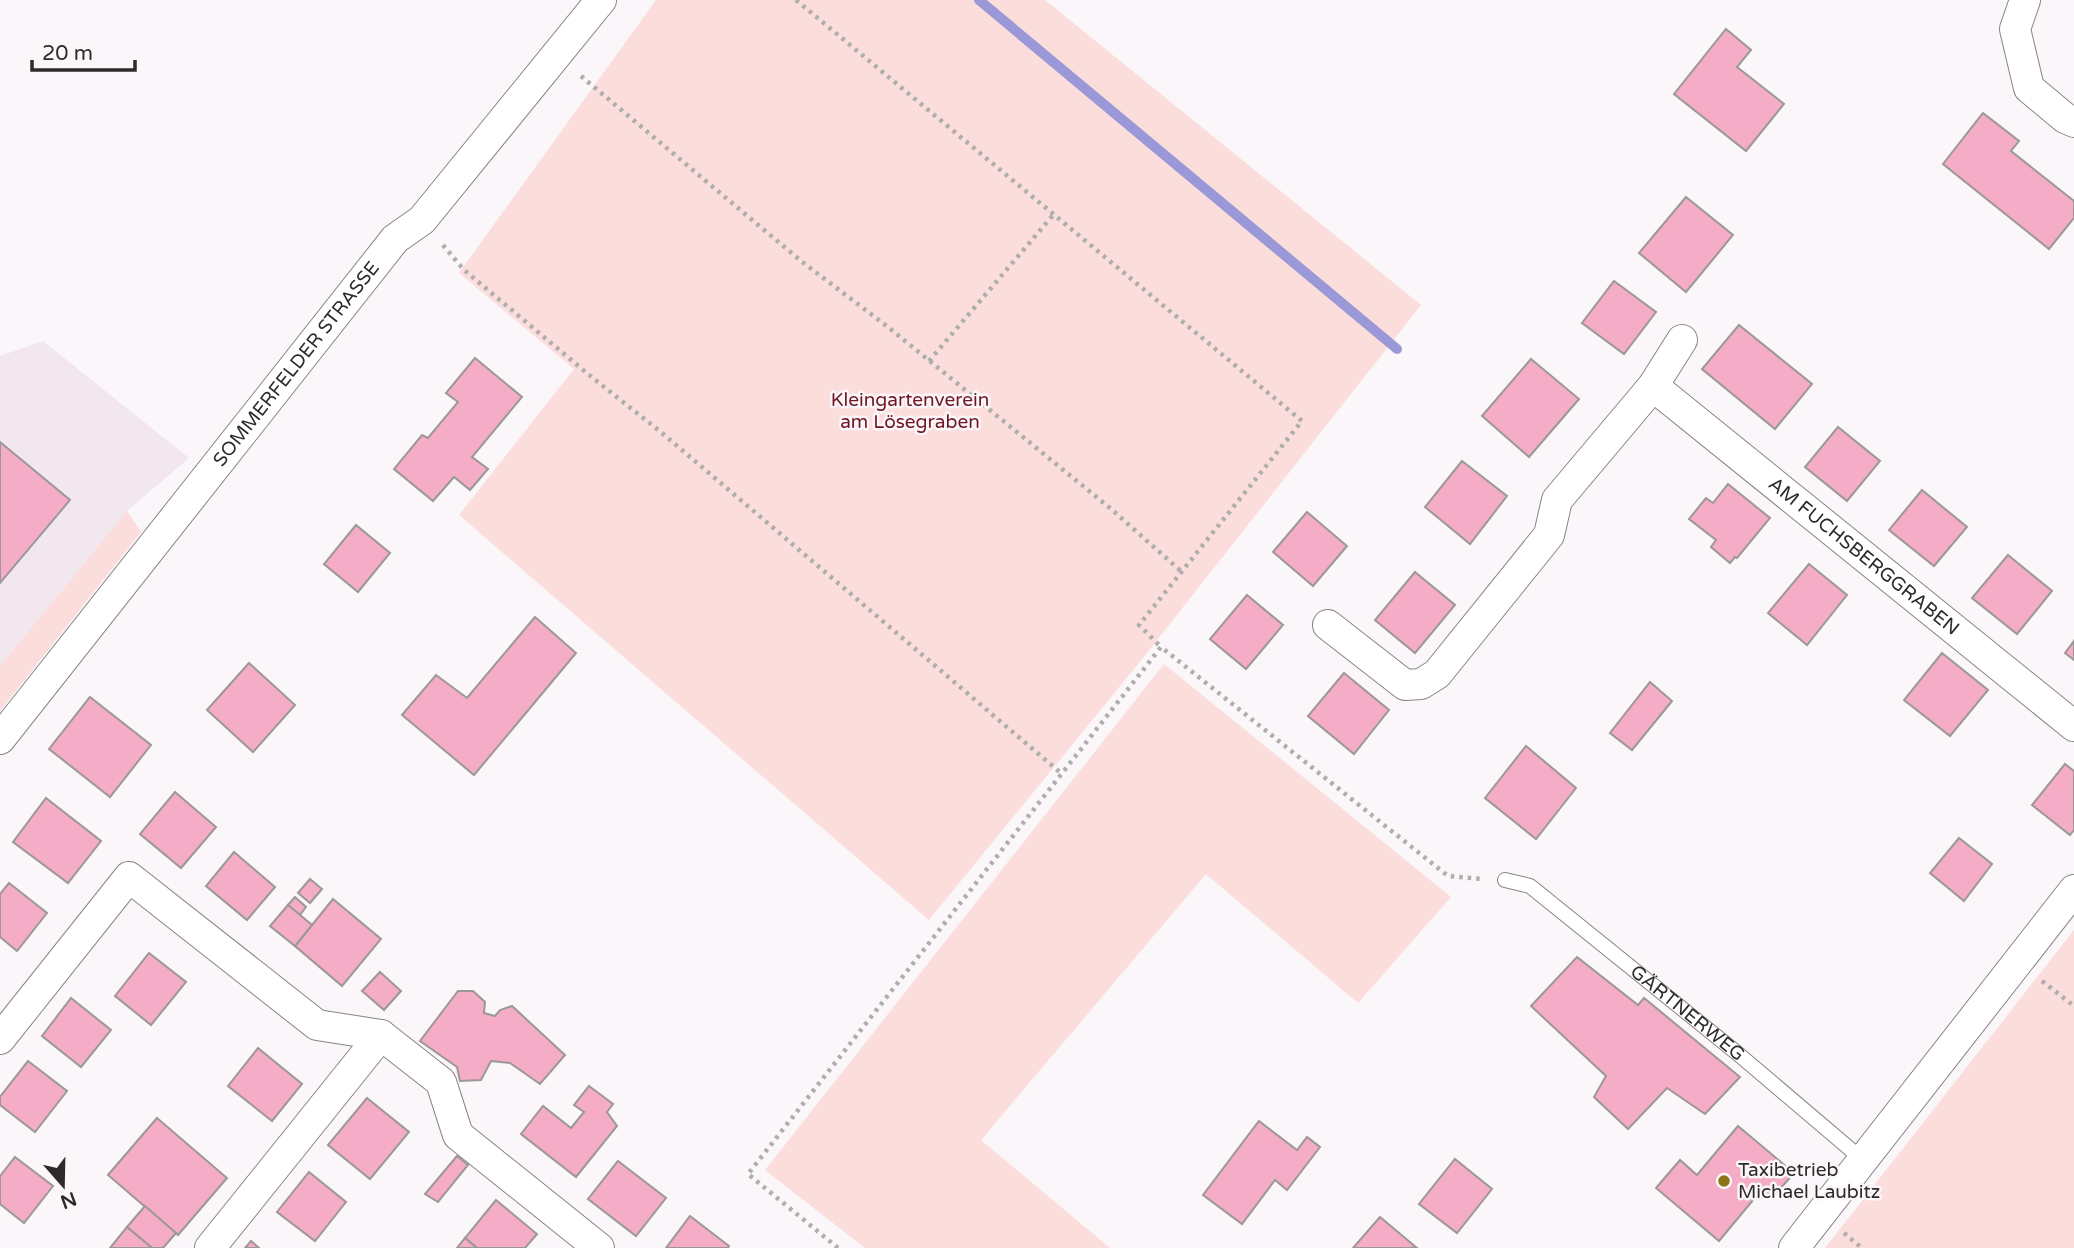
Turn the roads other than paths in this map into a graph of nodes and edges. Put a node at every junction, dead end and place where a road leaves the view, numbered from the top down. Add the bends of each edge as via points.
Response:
1 (601, 0) edge
2 (2025, 0) edge
3 (2074, 122) edge
4 (1682, 340) dead end
5 (1653, 386) junction
6 (1328, 625) dead end
7 (2074, 726) edge
8 (0, 738) edge
9 (1505, 880) road end
10 (2074, 890) edge
11 (381, 1035) junction
12 (0, 1039) edge
13 (1863, 1160) junction
14 (586, 1244) edge
15 (210, 1248) edge
16 (1794, 1248) edge

1 - 8 street, SOMMERFELDER STRASSE via 422,220 395,239
2 - 3 street via 2015,29 2029,88
4 - 5 street
5 - 6 street via 1557,500 1549,534 1437,674 1421,684 1405,685
5 - 7 street, AM FUCHSBERGGRABEN
9 - 13 lane, GÄRTNERWEG via 1530,886
10 - 13 street
11 - 12 street via 317,1025 129,877
11 - 14 street via 441,1082 458,1135
11 - 15 street
13 - 16 street

